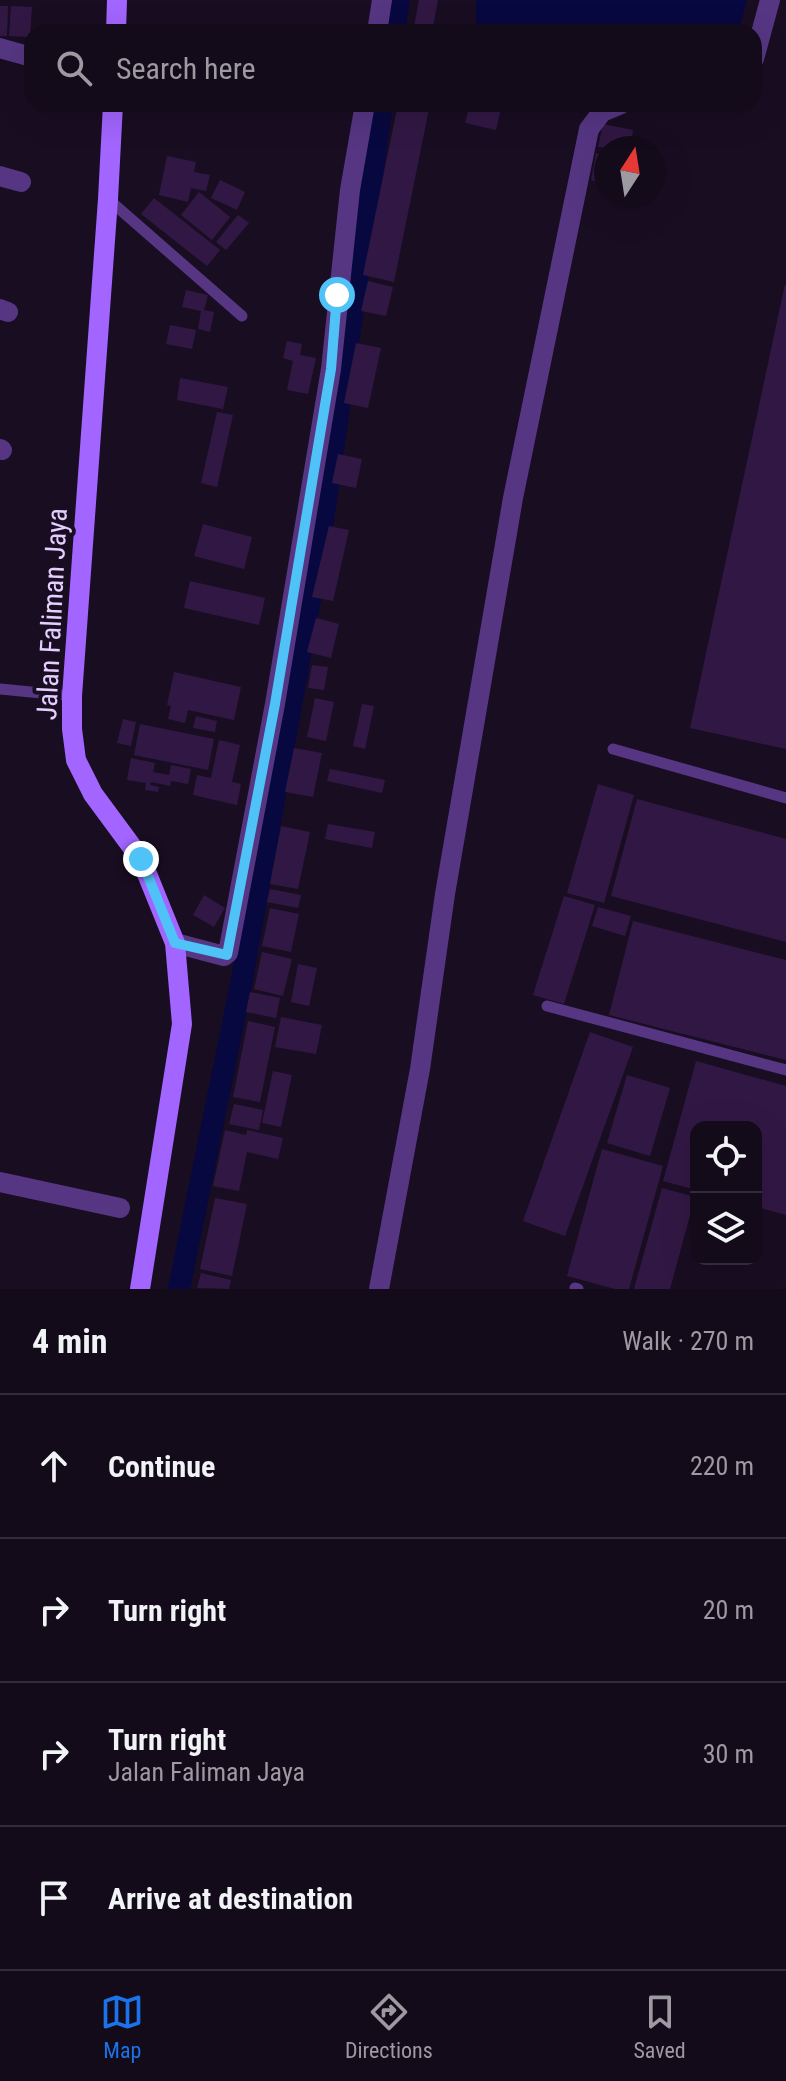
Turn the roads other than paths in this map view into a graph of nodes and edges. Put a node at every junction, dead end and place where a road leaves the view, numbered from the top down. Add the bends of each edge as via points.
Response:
1 (117, 0) edge
2 (382, 0) edge
3 (770, 0) edge
4 (116, 24) edge
5 (378, 24) edge
6 (762, 30) edge
7 (0, 48) edge
8 (24, 55) edge
9 (113, 112) edge
10 (364, 112) edge
11 (602, 112) edge
12 (0, 176) edge
13 (21, 182) dead end
14 (108, 199) junction
15 (242, 316) dead end
16 (1, 688) edge
17 (65, 695) junction
18 (613, 749) dead end
19 (786, 798) edge
20 (177, 941) junction
21 (547, 1006) dead end
22 (786, 1070) edge
23 (0, 1182) edge
24 (120, 1208) dead end
25 (140, 1289) edge
26 (379, 1289) edge

1 - 4 street
2 - 5 street
3 - 6 street
7 - 8 street
9 - 14 street, Jalan Faliman Jaya
10 - 20 street via 333,349 228,953 223,956
11 - 26 street via 589,129 516,482
12 - 13 street
14 - 15 lane
14 - 17 street, Jalan Faliman Jaya
16 - 17 lane
17 - 20 street, Jalan Faliman Jaya via 76,760 93,794 141,859
18 - 19 lane
20 - 25 street, Jalan Faliman Jaya via 182,1024
21 - 22 lane
23 - 24 street

